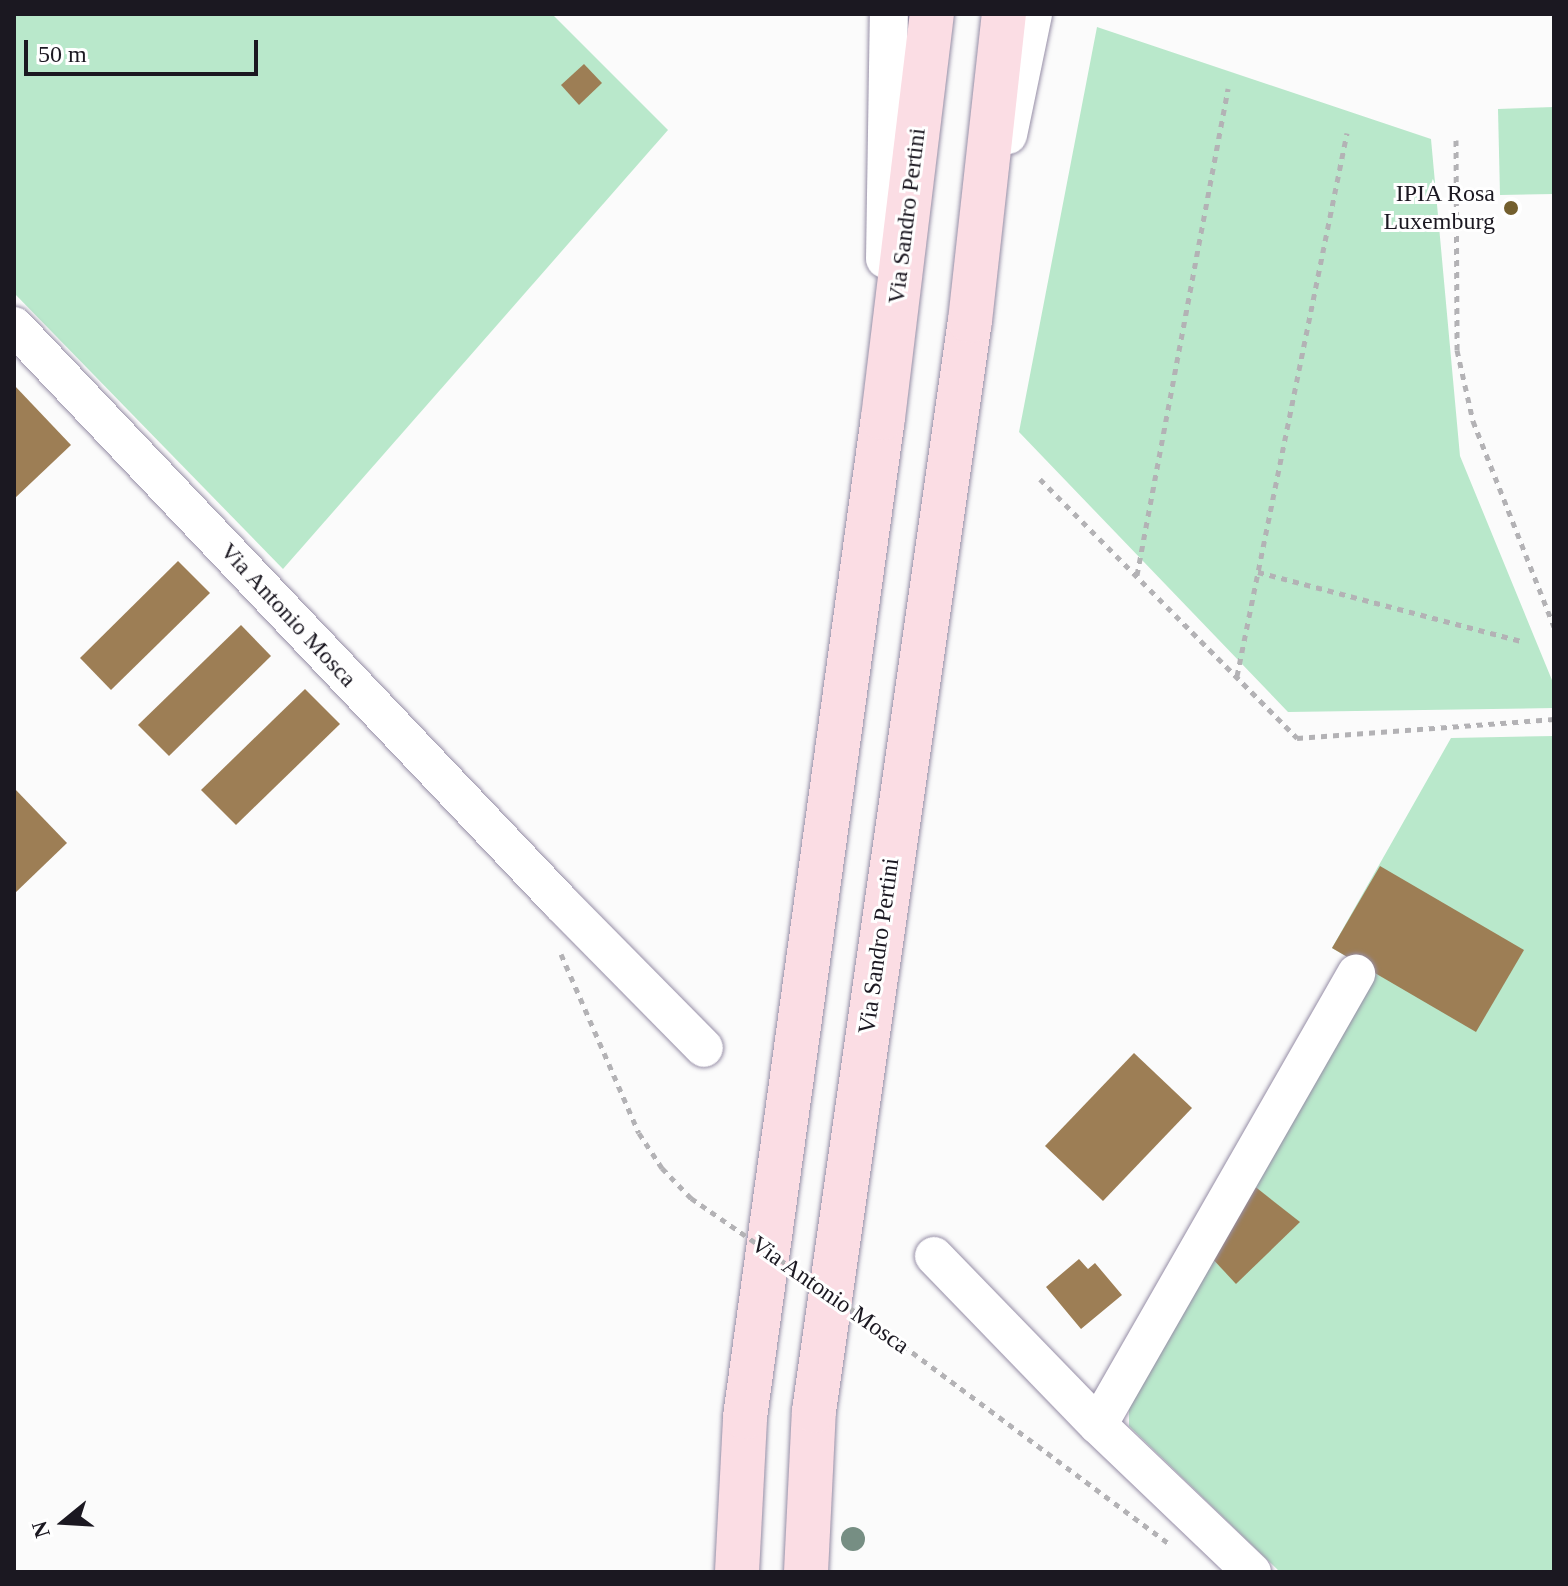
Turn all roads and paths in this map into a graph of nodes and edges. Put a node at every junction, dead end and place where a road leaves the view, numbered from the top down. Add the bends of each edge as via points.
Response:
1 (889, 14) edge
2 (932, 14) edge
3 (1004, 14) edge
4 (1033, 14) edge
5 (1228, 88) dead end
6 (1347, 133) dead end
7 (1456, 140) dead end
8 (970, 321) junction
9 (14, 326) edge
10 (883, 418) junction
11 (1040, 479) dead end
12 (1258, 572) junction
13 (1136, 576) junction
14 (1554, 627) edge
15 (1521, 641) dead end
16 (1237, 677) junction
17 (1554, 719) edge
18 (562, 904) junction
19 (1356, 974) dead end
20 (704, 1048) dead end
21 (934, 1256) dead end
22 (1098, 1425) junction
23 (1174, 1548) dead end
24 (737, 1572) edge
25 (806, 1572) edge
26 (1252, 1572) edge

1 - 10 street, Via Sandro Pertini
2 - 10 main road, Via Sandro Pertini
3 - 8 main road, Via Sandro Pertini
4 - 8 street, Via Sandro Pertini
5 - 13 path
6 - 12 path
7 - 14 path via 1457,350 1473,421
8 - 25 main road, Via Sandro Pertini via 814,1411
9 - 18 street, Via Antonio Mosca
10 - 24 main road, Via Sandro Pertini via 745,1417
11 - 13 path
12 - 15 path
12 - 16 path
13 - 16 path
16 - 17 path via 1297,738
18 - 20 street, Via Antonio Mosca
18 - 23 path, Via Antonio Mosca, bridge via 552,932 621,1097 662,1168 691,1198 893,1338
19 - 22 street
21 - 22 street
22 - 26 street

